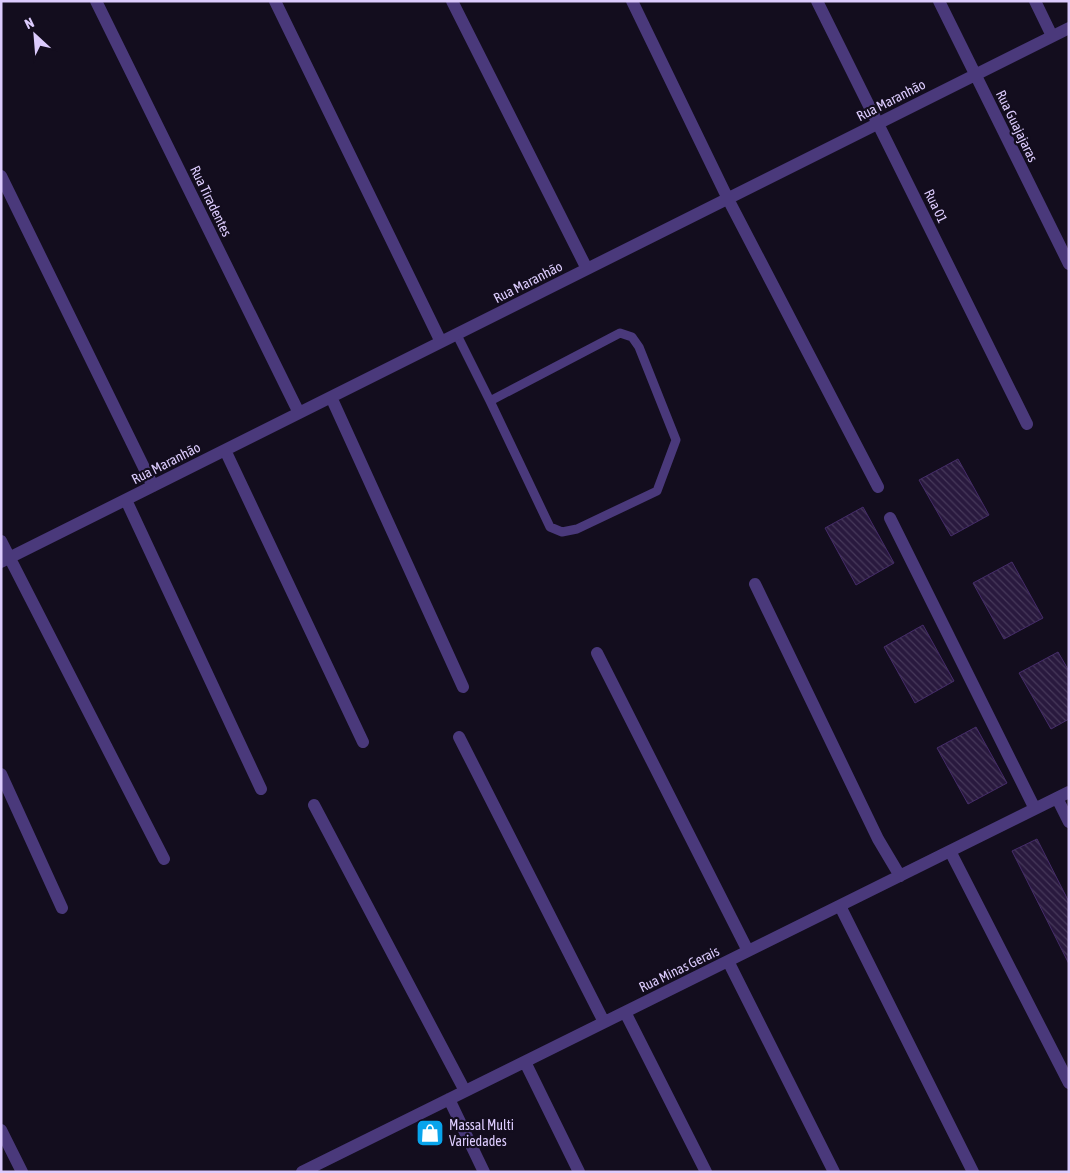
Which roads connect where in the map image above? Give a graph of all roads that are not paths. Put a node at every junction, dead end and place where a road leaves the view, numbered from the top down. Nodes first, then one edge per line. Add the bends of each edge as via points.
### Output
1 (96, 1) edge
2 (275, 1) edge
3 (452, 1) edge
4 (632, 1) edge
5 (818, 1) edge
6 (939, 1) edge
7 (1035, 1) edge
8 (1069, 28) edge
9 (1052, 36) junction
10 (975, 75) junction
11 (879, 123) junction
12 (1, 176) edge
13 (728, 198) junction
14 (1069, 264) edge
15 (587, 270) junction
16 (456, 334) junction
17 (441, 342) junction
18 (331, 397) junction
19 (490, 401) junction
20 (299, 413) junction
21 (1027, 424) dead end
22 (226, 450) junction
23 (153, 486) junction
24 (878, 487) dead end
25 (126, 500) junction
26 (890, 518) dead end
27 (1, 541) edge
28 (6, 560) edge
29 (755, 584) dead end
30 (597, 653) dead end
31 (463, 687) dead end
32 (459, 737) dead end
33 (362, 742) dead end
34 (1, 774) edge
35 (261, 789) dead end
36 (1069, 792) edge
37 (1057, 798) junction
38 (314, 805) dead end
39 (1035, 809) junction
40 (1069, 822) edge
41 (950, 851) junction
42 (164, 859) dead end
43 (900, 876) junction
44 (840, 906) junction
45 (62, 908) dead end
46 (748, 951) junction
47 (728, 961) junction
48 (626, 1012) junction
49 (604, 1022) junction
50 (525, 1062) junction
51 (1069, 1083) edge
52 (465, 1091) junction
53 (449, 1099) junction
54 (1, 1130) edge
55 (324, 1167) edge
56 (22, 1172) edge
57 (302, 1172) edge
58 (484, 1172) edge
59 (579, 1172) edge
60 (706, 1172) edge
61 (834, 1172) edge
62 (973, 1172) edge

1 - 20 street, Rua Tiradentes
2 - 17 street
3 - 15 street
4 - 13 street
5 - 11 street, Rua 01
6 - 10 street, Rua Guajajaras
7 - 9 street
8 - 9 street, Rua Maranhão
9 - 10 street, Rua Maranhão
10 - 11 street, Rua Maranhão
10 - 14 street, Rua Guajajaras
11 - 13 street, Rua Maranhão
11 - 21 street, Rua 01
12 - 23 street
13 - 15 street, Rua Maranhão
13 - 24 street
15 - 16 street, Rua Maranhão
16 - 17 street, Rua Maranhão
16 - 19 lane
17 - 18 street, Rua Maranhão
18 - 20 street, Rua Maranhão
18 - 31 street
19 - 19 lane via 550,527 562,532 577,529 656,491 676,440 639,347 632,337 620,333
20 - 22 street, Rua Maranhão
22 - 23 street, Rua Maranhão
22 - 33 street
23 - 25 street, Rua Maranhão
25 - 28 street, Rua Maranhão
25 - 35 street
26 - 39 street
27 - 28 street
28 - 42 street
29 - 43 street via 878,839
30 - 46 street
32 - 49 street
34 - 45 street
36 - 37 street, Rua Minas Gerais
37 - 39 street, Rua Minas Gerais
37 - 40 street
38 - 52 street
39 - 41 street, Rua Minas Gerais
41 - 43 street, Rua Minas Gerais
41 - 51 street
43 - 44 street, Rua Minas Gerais
44 - 46 street, Rua Minas Gerais
44 - 62 street
46 - 47 street, Rua Minas Gerais
47 - 48 street, Rua Minas Gerais
47 - 61 street
48 - 49 street, Rua Minas Gerais
48 - 60 street
49 - 50 street, Rua Minas Gerais
50 - 52 street, Rua Minas Gerais
50 - 59 street
52 - 53 street, Rua Minas Gerais
53 - 55 street, Rua Minas Gerais
53 - 58 street
54 - 56 street
55 - 57 street, Rua Minas Gerais

